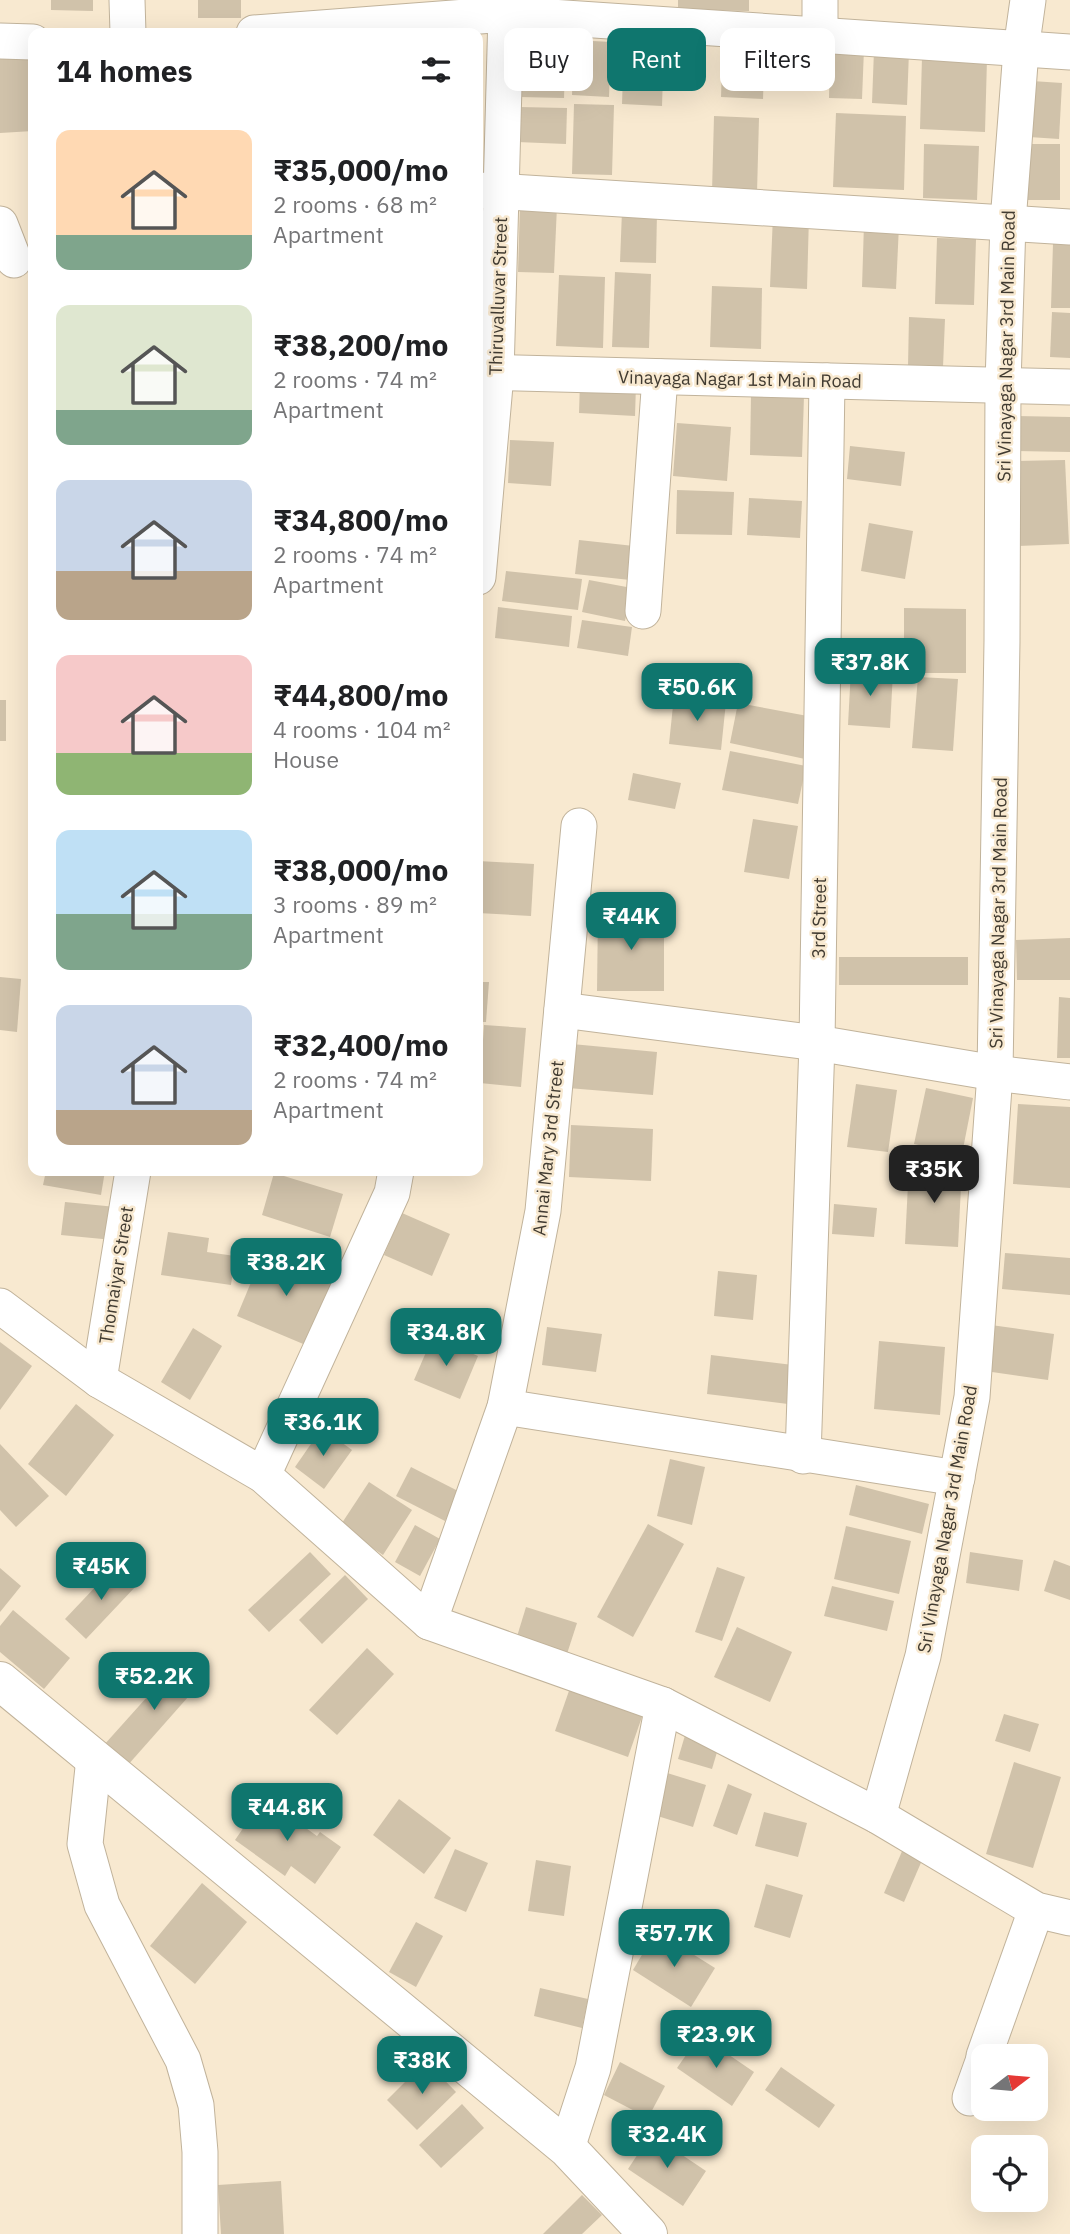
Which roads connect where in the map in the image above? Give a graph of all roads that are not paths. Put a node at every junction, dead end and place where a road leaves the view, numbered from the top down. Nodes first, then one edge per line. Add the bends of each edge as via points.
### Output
1 (127, 0) edge
2 (820, 0) edge
3 (1028, 0) edge
4 (494, 9) edge
5 (128, 28) edge
6 (304, 28) edge
7 (723, 28) edge
8 (820, 28) edge
9 (835, 37) edge
10 (0, 41) edge
11 (28, 42) edge
12 (1021, 50) junction
13 (1070, 52) edge
14 (489, 191) edge
15 (1008, 222) junction
16 (0, 224) edge
17 (1070, 227) edge
18 (16, 261) edge
19 (487, 373) edge
20 (660, 377) junction
21 (827, 380) junction
22 (1003, 384) junction
23 (1070, 387) edge
24 (483, 464) edge
25 (643, 611) dead end
26 (579, 826) dead end
27 (562, 1010) junction
28 (817, 1043) junction
29 (995, 1073) junction
30 (1070, 1082) edge
31 (132, 1176) edge
32 (395, 1176) edge
33 (0, 1306) edge
34 (99, 1380) junction
35 (505, 1407) junction
36 (803, 1455) junction
37 (263, 1475) junction
38 (957, 1478) junction
39 (429, 1622) junction
40 (0, 1681) edge
41 (663, 1706) junction
42 (94, 1758) junction
43 (878, 1816) junction
44 (1036, 1910) junction
45 (1070, 1918) edge
46 (989, 2044) edge
47 (971, 2095) edge
48 (970, 2098) dead end
49 (567, 2148) junction
50 (200, 2234) edge
51 (648, 2234) edge

1 - 5 street
2 - 8 street
3 - 12 street, Sri Vinayaga Nagar 3rd Main Road
4 - 6 street
4 - 7 street
4 - 14 street, Thiruvalluvar Street
9 - 12 street
10 - 11 street
12 - 13 street
12 - 15 street, Sri Vinayaga Nagar 3rd Main Road
14 - 15 street
14 - 19 street, Thiruvalluvar Street
15 - 17 street
15 - 22 street, Sri Vinayaga Nagar 3rd Main Road
16 - 18 street
19 - 20 street, Vinayaga Nagar 1st Main Road
19 - 24 street, Thiruvalluvar Street
20 - 21 street, Vinayaga Nagar 1st Main Road
20 - 25 street
21 - 22 street, Vinayaga Nagar 1st Main Road
21 - 28 street, 3rd Street
22 - 23 street, Vinayaga Nagar 1st Main Road
22 - 29 street, Sri Vinayaga Nagar 3rd Main Road
26 - 27 street, Annai Mary 3rd Street
27 - 28 street
27 - 35 street, Annai Mary 3rd Street via 544,1211
28 - 29 street
28 - 36 street, 3rd Street
29 - 30 street
29 - 38 street, Sri Vinayaga Nagar 3rd Main Road via 972,1397
31 - 34 street, Thomaiyar Street
32 - 37 street via 392,1193
33 - 34 street
34 - 37 street
35 - 36 street
35 - 39 street, Annai Mary 3rd Street
36 - 38 street
37 - 39 street
38 - 43 street, Sri Vinayaga Nagar 3rd Main Road via 923,1656
39 - 41 street
40 - 42 street
41 - 43 street
41 - 49 street via 593,2068
42 - 49 street
42 - 50 street via 85,1844 102,1905 183,2060 195,2105 200,2152
43 - 44 street
44 - 45 street
44 - 46 street
47 - 48 street
49 - 51 street

